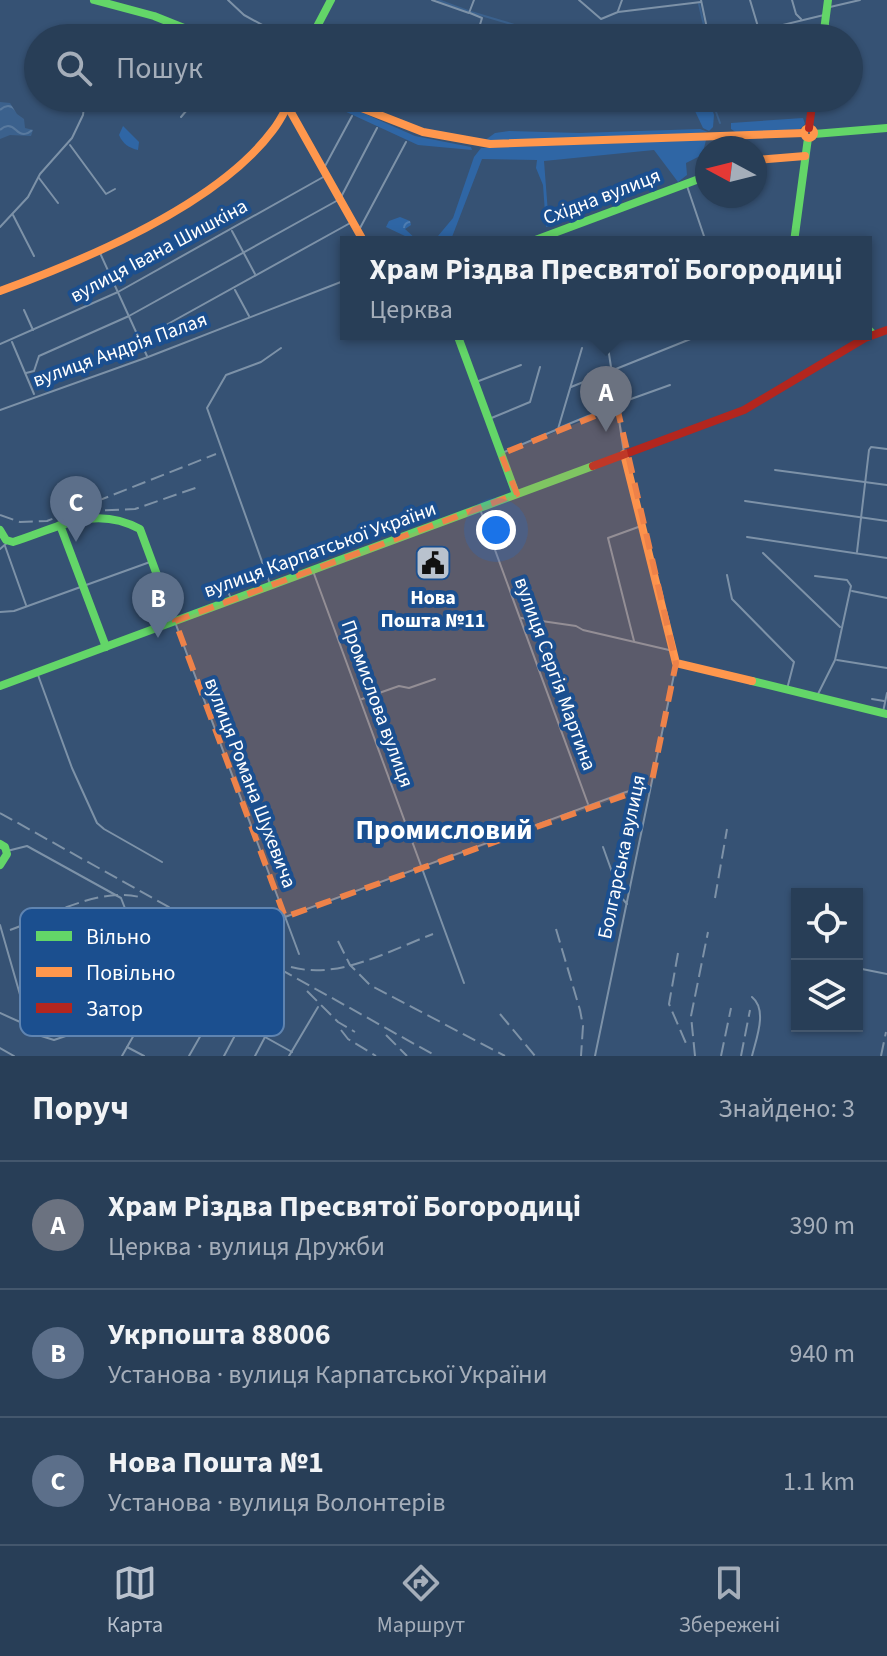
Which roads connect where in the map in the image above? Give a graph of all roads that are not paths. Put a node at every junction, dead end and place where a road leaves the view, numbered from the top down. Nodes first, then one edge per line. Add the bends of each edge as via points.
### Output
1 (94, 0) edge
2 (228, 0) edge
3 (331, 0) edge
4 (432, 0) edge
5 (474, 0) edge
6 (579, 0) edge
7 (622, 0) edge
8 (693, 0) edge
9 (750, 0) edge
10 (792, 0) edge
11 (860, 0) edge
12 (701, 1) edge
13 (827, 8) edge
14 (618, 12) junction
15 (469, 13) junction
16 (802, 19) junction
17 (174, 24) edge
18 (260, 24) edge
19 (318, 24) edge
20 (480, 24) edge
21 (706, 24) edge
22 (757, 24) edge
23 (784, 24) edge
24 (83, 112) edge
25 (185, 112) edge
26 (284, 112) edge
27 (295, 112) edge
28 (369, 112) edge
29 (811, 112) edge
30 (352, 116) dead end
31 (181, 117) dead end
32 (377, 128) dead end
33 (887, 128) edge
34 (809, 133) junction
35 (406, 142) dead end
36 (69, 143) junction
37 (805, 156) junction
38 (767, 159) edge
39 (325, 172) junction
40 (38, 177) junction
41 (695, 180) edge
42 (686, 183) junction
43 (115, 189) dead end
44 (340, 199) junction
45 (58, 203) dead end
46 (13, 214) junction
47 (353, 222) junction
48 (0, 227) edge
49 (231, 229) junction
50 (358, 231) junction
51 (361, 236) edge
52 (546, 236) edge
53 (704, 236) edge
54 (795, 236) edge
55 (100, 251) junction
56 (243, 252) junction
57 (34, 256) dead end
58 (256, 276) junction
59 (340, 282) edge
60 (234, 288) junction
61 (0, 291) edge
62 (118, 292) junction
63 (24, 310) dead end
64 (129, 316) junction
65 (249, 317) junction
66 (33, 330) junction
67 (11, 340) junction
68 (139, 340) junction
69 (459, 340) edge
70 (607, 340) edge
71 (689, 340) edge
72 (861, 340) edge
73 (0, 344) edge
74 (281, 348) dead end
75 (582, 348) dead end
76 (148, 357) junction
77 (521, 365) dead end
78 (540, 367) dead end
79 (612, 372) junction
80 (26, 373) junction
81 (475, 382) junction
82 (670, 385) dead end
83 (571, 387) junction
84 (34, 396) junction
85 (617, 406) junction
86 (0, 410) edge
87 (488, 420) junction
88 (558, 429) junction
89 (887, 449) edge
90 (501, 454) junction
91 (624, 454) junction
92 (775, 470) dead end
93 (865, 483) junction
94 (887, 485) edge
95 (516, 495) junction
96 (745, 501) dead end
97 (480, 508) junction
98 (862, 518) junction
99 (887, 521) edge
100 (60, 525) junction
101 (643, 525) junction
102 (0, 530) edge
103 (747, 537) dead end
104 (7, 544) junction
105 (0, 549) edge
106 (763, 553) dead end
107 (857, 553) junction
108 (887, 558) edge
109 (152, 562) junction
110 (312, 570) junction
111 (727, 575) dead end
112 (815, 576) dead end
113 (83, 586) junction
114 (207, 586) dead end
115 (270, 586) junction
116 (850, 591) junction
117 (887, 598) edge
118 (231, 600) junction
119 (27, 606) junction
120 (0, 612) edge
121 (520, 618) junction
122 (171, 622) junction
123 (841, 628) junction
124 (634, 642) junction
125 (106, 647) junction
126 (673, 650) junction
127 (835, 660) junction
128 (676, 663) junction
129 (887, 668) edge
130 (37, 672) junction
131 (435, 679) dead end
132 (0, 686) edge
133 (786, 690) junction
134 (887, 693) edge
135 (816, 697) junction
136 (872, 699) dead end
137 (361, 700) junction
138 (885, 701) edge
139 (885, 714) edge
140 (651, 786) junction
141 (589, 805) junction
142 (3, 847) edge
143 (603, 847) dead end
144 (162, 862) dead end
145 (0, 863) edge
146 (422, 866) junction
147 (627, 904) junction
148 (125, 908) edge
149 (282, 908) edge
150 (285, 917) joint
151 (0, 925) edge
152 (299, 954) dead end
153 (863, 969) edge
154 (887, 974) edge
155 (464, 983) dead end
156 (20, 995) edge
157 (752, 997) dead end
158 (318, 1007) dead end
159 (0, 1013) edge
160 (20, 1022) edge
161 (41, 1036) edge
162 (66, 1036) edge
163 (133, 1036) edge
164 (200, 1036) edge
165 (235, 1036) edge
166 (265, 1037) joint
167 (127, 1047) junction
168 (0, 1048) edge
169 (292, 1052) junction
170 (14, 1056) edge
171 (122, 1056) edge
172 (144, 1056) edge
173 (189, 1056) edge
174 (224, 1056) edge
175 (255, 1056) edge
176 (289, 1056) edge
177 (595, 1056) edge
178 (752, 1056) edge

1 - 17 main road
2 - 18 street
3 - 19 main road
4 - 15 street
5 - 15 street
6 - 14 street via 601,19
7 - 14 street
8 - 12 street
8 - 14 street
9 - 22 street
10 - 16 street
11 - 13 street
12 - 21 street
13 - 16 street
15 - 20 street via 482,18
16 - 23 street
24 - 36 street
25 - 31 street
26 - 55 main road via 266,141 209,188
27 - 39 main road
28 - 34 main road via 416,132 492,145
29 - 34 main road
30 - 39 street
32 - 44 street
33 - 34 main road
34 - 37 main road
35 - 50 street
36 - 40 street
36 - 43 street via 106,194
37 - 38 main road
37 - 54 main road
39 - 44 main road
39 - 49 street, вулиця Івана Шишкіна
40 - 45 street
40 - 46 street
41 - 42 main road, Східна вулиця
42 - 52 main road, Східна вулиця
42 - 53 street, Східна вулиця
44 - 47 main road
44 - 56 street
46 - 48 street
46 - 57 street
47 - 50 main road
47 - 58 street
49 - 56 street
49 - 62 street, вулиця Івана Шишкіна
50 - 51 main road
55 - 61 main road
55 - 62 street
56 - 58 street
56 - 64 street
58 - 60 street
59 - 65 street, вулиця Андрія Палая
60 - 65 street
60 - 68 street
62 - 64 street
62 - 66 street, вулиця Івана Шишкіна
63 - 66 street
64 - 68 street
64 - 80 street via 39,356 34,371
65 - 76 street, вулиця Андрія Палая
66 - 67 street, вулиця Івана Шишкіна
67 - 73 street, вулиця Івана Шишкіна
67 - 80 street
68 - 76 street
69 - 81 main road
70 - 79 street
71 - 79 street
72 - 91 main road, вулиця Карпатської України via 753,405
74 - 115 street via 226,375 207,408
75 - 83 street
76 - 84 street, вулиця Андрія Палая
77 - 81 street
78 - 87 street via 530,402
79 - 83 street
79 - 85 street
80 - 84 street
81 - 87 main road
82 - 85 street
83 - 88 street
84 - 86 street, вулиця Андрія Палая
85 - 88 street
85 - 91 street
87 - 90 main road
88 - 90 street
89 - 93 street via 871,447
90 - 95 main road
91 - 95 main road, вулиця Карпатської України
91 - 101 main road
92 - 93 street
93 - 94 street
93 - 98 street
95 - 97 main road, вулиця Карпатської України
96 - 98 street
97 - 110 main road, вулиця Карпатської України
97 - 121 street, вулиця Сергія Мартина
98 - 99 street
98 - 107 street
100 - 104 main road
100 - 109 main road via 90,517 120,520 140,529
100 - 113 main road
101 - 124 street via 608,538
101 - 126 main road
102 - 104 main road
103 - 107 street
104 - 105 street
104 - 119 street
106 - 123 street
107 - 108 street
109 - 113 street
109 - 122 main road via 158,596
110 - 115 main road, вулиця Карпатської України
110 - 137 street, Промислова вулиця
111 - 133 street via 732,599 794,662
112 - 116 street via 850,582
113 - 119 street
113 - 125 main road
114 - 118 street via 224,581
115 - 118 main road, вулиця Карпатської України
116 - 117 street
116 - 123 street
118 - 122 main road, вулиця Карпатської України
119 - 120 street
121 - 124 street via 559,622
121 - 141 street, вулиця Сергія Мартина
122 - 125 main road, вулиця Карпатської України
122 - 149 street, вулиця Романа Шухевича
123 - 127 street
124 - 126 street
125 - 130 main road, вулиця Карпатської України
126 - 128 main road
127 - 129 street
127 - 135 street
128 - 133 main road
128 - 140 street, Болгарська вулиця
130 - 132 main road, вулиця Карпатської України
130 - 144 street via 97,823
131 - 137 street
133 - 135 main road
134 - 138 street
135 - 139 main road
136 - 138 street
137 - 146 street, Промислова вулиця
138 - 139 street
140 - 141 street
140 - 147 street, Болгарська вулиця
141 - 146 street
142 - 145 main road via 6,857
142 - 148 street via 26,846 121,898
143 - 147 street
146 - 150 street
146 - 155 street, Промислова вулиця
147 - 177 street, Болгарська вулиця
150 - 152 street, вулиця Романа Шухевича
151 - 156 street
153 - 154 street
157 - 178 street via 760,1017
158 - 169 street
159 - 160 street
161 - 162 street
163 - 167 street
164 - 173 street
165 - 174 street
166 - 169 street
166 - 175 street
167 - 171 street
167 - 172 street
168 - 170 street
169 - 176 street

